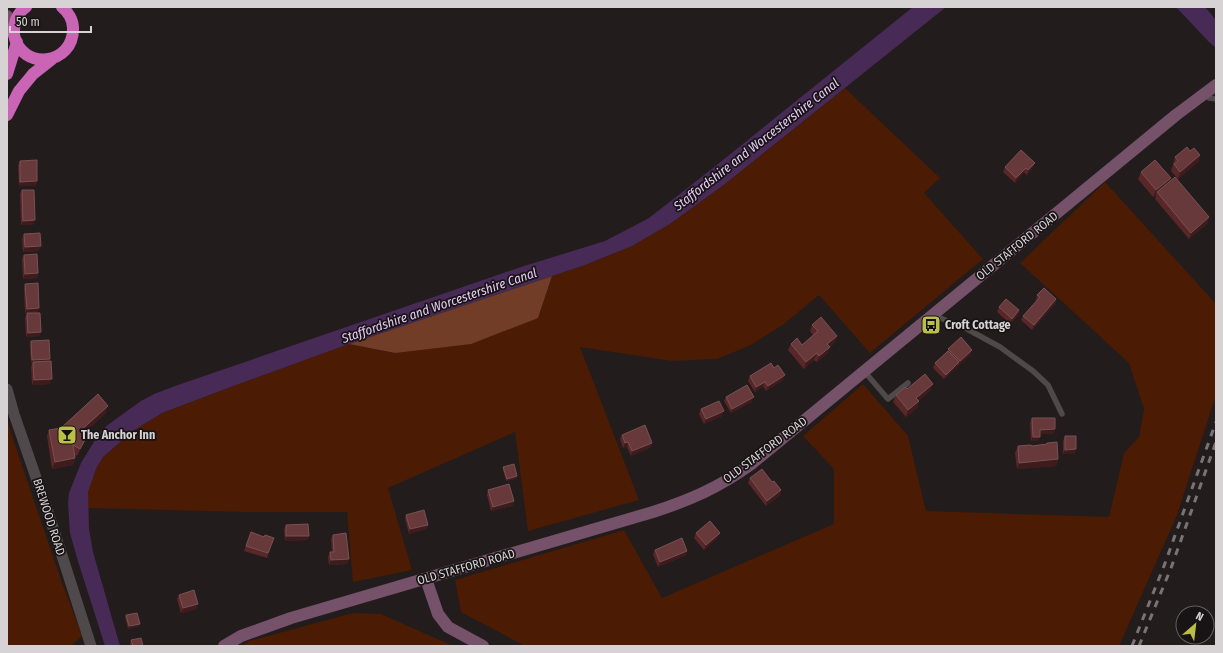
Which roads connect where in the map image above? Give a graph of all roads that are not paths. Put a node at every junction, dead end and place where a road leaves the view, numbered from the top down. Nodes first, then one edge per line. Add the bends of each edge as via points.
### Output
1 (26, 7) edge
2 (62, 7) edge
3 (72, 12) edge
4 (7, 16) edge
5 (15, 38) junction
6 (52, 59) junction
7 (7, 74) edge
8 (1216, 85) edge
9 (1205, 94) junction
10 (1216, 99) edge
11 (7, 115) edge
12 (932, 315) junction
13 (864, 371) junction
14 (908, 383) dead end
15 (7, 389) edge
16 (1062, 414) dead end
17 (426, 578) junction
18 (91, 646) edge
19 (224, 646) edge
20 (483, 646) edge

1 - 5 highway via 18,15
2 - 3 highway
3 - 6 highway via 71,42 67,49
4 - 5 street
5 - 6 highway via 20,49 31,57 39,60
5 - 7 highway
6 - 11 highway via 33,74 19,91
8 - 9 street, OLD STAFFORD ROAD
9 - 10 lane
9 - 12 street, OLD STAFFORD ROAD
12 - 13 street, OLD STAFFORD ROAD
12 - 16 lane via 968,329 1000,347 1033,371 1048,386
13 - 14 lane via 888,399
13 - 17 street, OLD STAFFORD ROAD via 750,465 710,490 653,512
15 - 18 street, BREWOOD ROAD
17 - 19 street, OLD STAFFORD ROAD via 291,618 242,636
17 - 20 street via 438,614 448,627

